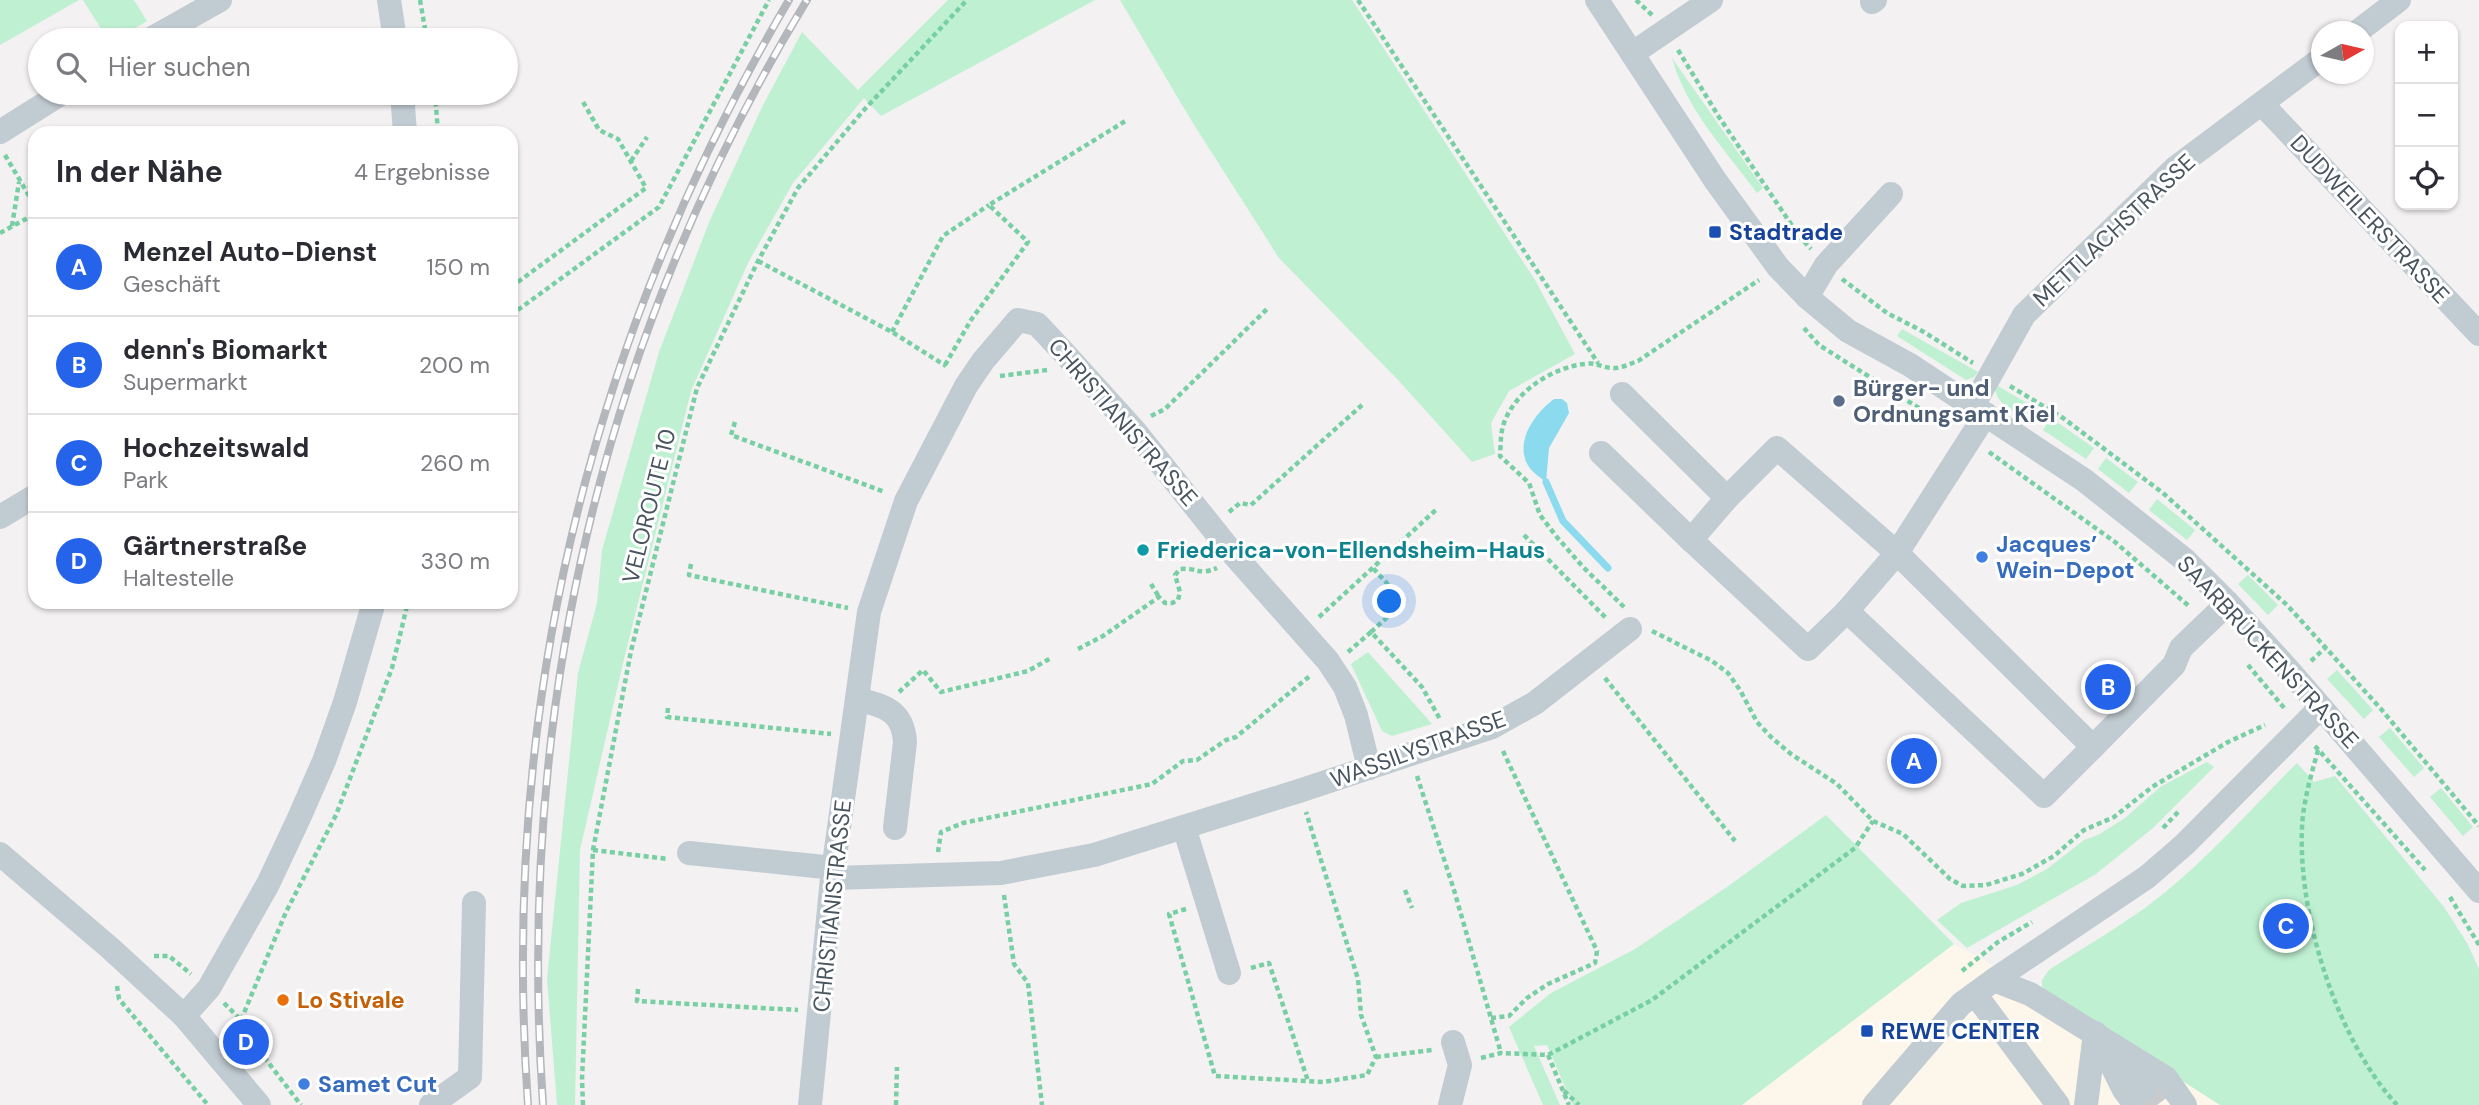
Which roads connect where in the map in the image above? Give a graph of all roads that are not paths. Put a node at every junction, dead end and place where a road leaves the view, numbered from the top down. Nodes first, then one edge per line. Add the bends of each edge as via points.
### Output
1 (220, 0) edge
2 (389, 0) edge
3 (1597, 0) edge
4 (1712, 0) edge
5 (2399, 0) edge
6 (2371, 21) edge
7 (170, 28) edge
8 (393, 28) edge
9 (1633, 53) junction
10 (2311, 66) edge
11 (2262, 104) junction
12 (43, 105) edge
13 (403, 105) edge
14 (404, 126) edge
15 (0, 132) edge
16 (1891, 194) dead end
17 (1807, 298) junction
18 (2479, 334) edge
19 (1622, 394) dead end
20 (1979, 410) junction
21 (1601, 453) dead end
22 (1727, 499) junction
23 (28, 500) edge
24 (0, 517) edge
25 (1691, 540) junction
26 (1897, 553) junction
27 (2228, 603) junction
28 (372, 609) edge
29 (1847, 611) junction
30 (1632, 626) road end
31 (857, 699) junction
32 (2320, 708) junction
33 (2093, 747) junction
34 (1369, 768) junction
35 (1184, 827) junction
36 (895, 828) dead end
37 (0, 854) edge
38 (682, 856) road end
39 (833, 873) junction
40 (2479, 891) edge
41 (474, 903) dead end
42 (1229, 972) road end
43 (1984, 987) junction
44 (184, 1016) junction
45 (2095, 1033) junction
46 (1449, 1052) road end
47 (2138, 1094) tunnel mouth
48 (259, 1105) edge
49 (431, 1105) edge
50 (810, 1105) edge
51 (1450, 1105) edge
52 (1874, 1105) edge
53 (2058, 1105) edge
54 (2086, 1105) edge
55 (2100, 1105) edge
56 (2185, 1105) edge

1 - 7 street
2 - 8 street
3 - 9 street, SAARBRÜCKENSTRASSE
4 - 9 street
5 - 6 street
9 - 17 street, SAARBRÜCKENSTRASSE via 1715,180 1778,267
10 - 11 street, METTLACHSTRASSE
11 - 18 street, DUDWEILERSTRASSE
11 - 20 street, METTLACHSTRASSE via 2175,168 2024,315
12 - 15 street
13 - 14 street
16 - 17 street via 1826,265
17 - 20 street, SAARBRÜCKENSTRASSE via 1849,331
19 - 22 street
20 - 26 street, METTLACHSTRASSE via 1969,439
20 - 27 street, SAARBRÜCKENSTRASSE via 2112,501 2185,560
21 - 25 street
22 - 25 street
22 - 26 street via 1777,448
23 - 24 street
25 - 29 street, METTLACHSTRASSE via 1808,649
26 - 29 street, METTLACHSTRASSE
26 - 33 street
27 - 32 street, SAARBRÜCKENSTRASSE
27 - 33 street via 2181,648 2174,664
28 - 44 street via 345,702 299,818 235,944 209,988
29 - 33 street via 2044,796
30 - 34 street, WASSILYSTRASSE via 1535,703 1492,727
31 - 34 street, CHRISTIANISTRASSE via 869,612 906,501 971,379 1018,320 1037,324 1066,355 1330,664 1356,715
31 - 36 street via 883,706 904,728
31 - 39 street, CHRISTIANISTRASSE
32 - 40 street, SAARBRÜCKENSTRASSE
32 - 43 street via 2147,877
34 - 35 street, WASSILYSTRASSE
35 - 39 street, WASSILYSTRASSE via 1094,855 1000,873
35 - 42 street
37 - 44 street
38 - 39 street, WASSILYSTRASSE
39 - 50 street, CHRISTIANISTRASSE
41 - 49 street via 470,1077
43 - 45 street via 2030,993
43 - 52 street via 1945,1020
43 - 53 street
44 - 48 street
45 - 47 street
45 - 54 street
45 - 55 street
45 - 56 street via 2165,1078
46 - 51 street

